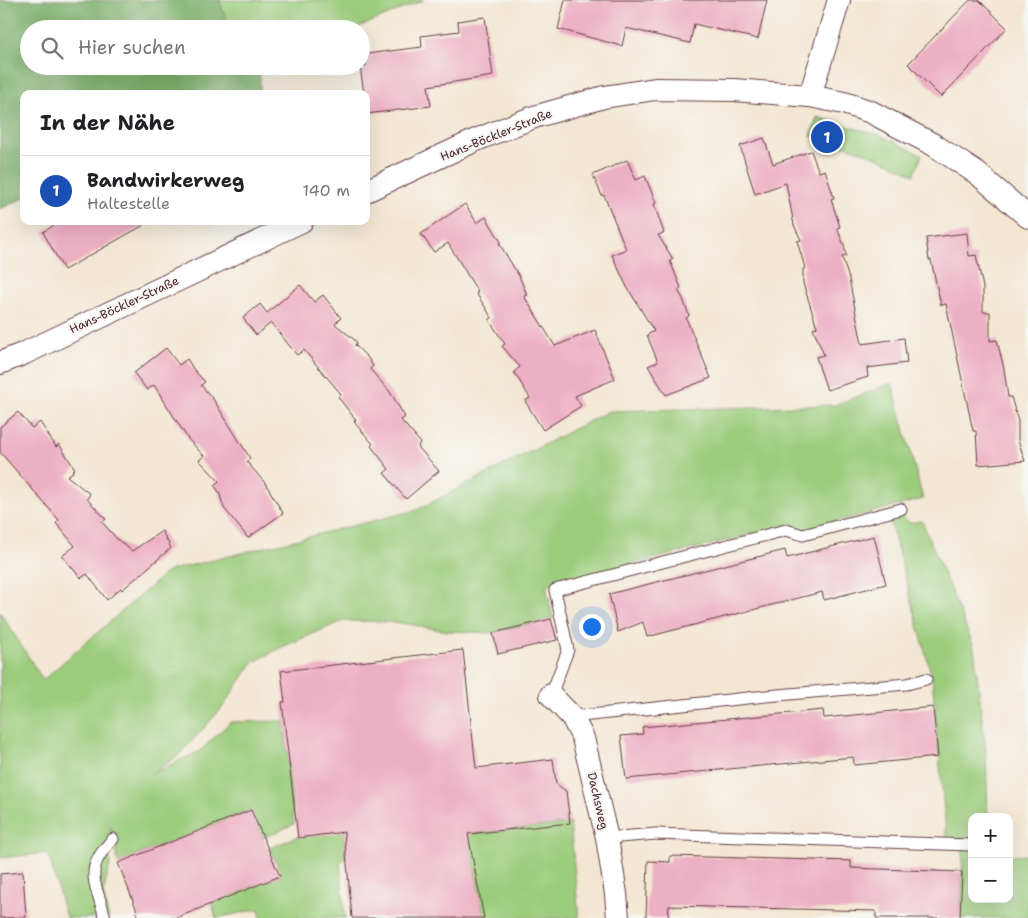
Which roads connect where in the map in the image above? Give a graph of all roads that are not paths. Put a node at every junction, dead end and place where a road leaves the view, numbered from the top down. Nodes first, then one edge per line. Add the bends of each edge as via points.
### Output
1 (839, 0) edge
2 (810, 96) junction
3 (370, 189) edge
4 (1028, 217) edge
5 (294, 225) edge
6 (0, 363) edge
7 (901, 509) dead end
8 (926, 679) dead end
9 (551, 695) joint
10 (572, 717) junction
11 (607, 838) junction
12 (113, 839) dead end
13 (968, 845) edge
14 (105, 918) edge
15 (618, 918) edge

1 - 2 street
2 - 3 street, Hans-Böckler-Straße via 734,90 655,89 604,97 534,117
2 - 4 street, Hans-Böckler-Straße via 871,112 934,145 978,174
5 - 6 street, Hans-Böckler-Straße
7 - 9 lane via 803,535 786,530 555,590 568,650
8 - 10 lane via 907,684
9 - 10 street, Dachsweg
10 - 11 street, Dachsweg via 583,738
11 - 13 lane via 656,834
11 - 15 street, Dachsweg
12 - 14 lane via 100,852 94,867 94,880

